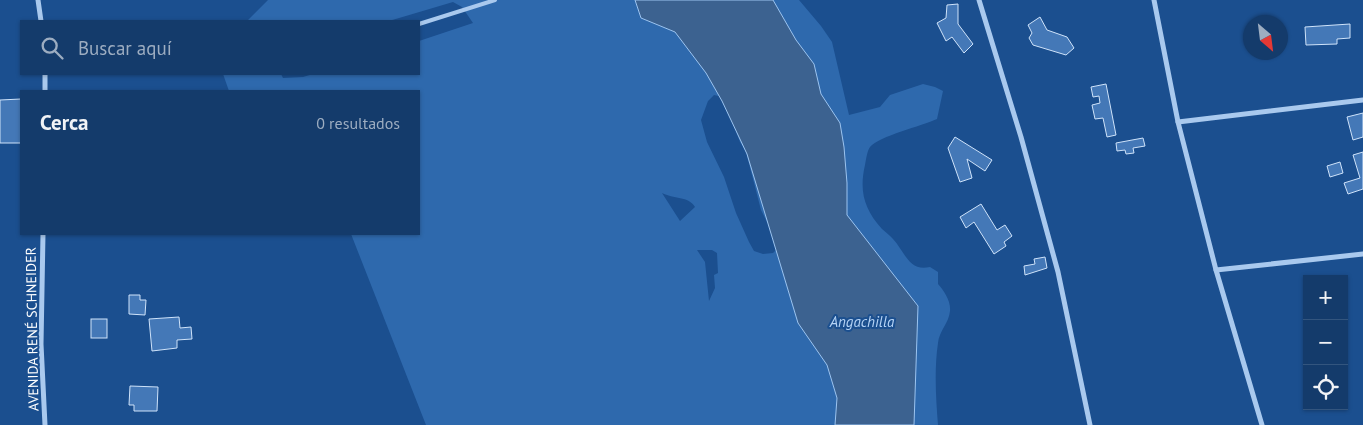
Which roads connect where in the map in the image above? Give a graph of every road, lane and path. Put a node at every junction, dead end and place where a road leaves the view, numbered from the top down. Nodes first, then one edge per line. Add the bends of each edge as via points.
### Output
1 (38, 0) edge
2 (495, 0) edge
3 (979, 0) edge
4 (1154, 0) edge
5 (41, 20) edge
6 (420, 24) edge
7 (45, 75) edge
8 (45, 90) edge
9 (1363, 100) edge
10 (1178, 122) junction
11 (43, 235) edge
12 (1363, 254) edge
13 (1216, 270) junction
14 (45, 425) edge
15 (1090, 425) edge
16 (1262, 425) edge

1 - 5 street
2 - 6 lane
3 - 15 street via 1058,272
4 - 10 street
7 - 8 street
9 - 10 street
10 - 13 street
11 - 14 street, AVENIDA RENÉ SCHNEIDER via 41,344
12 - 13 street
13 - 16 street

